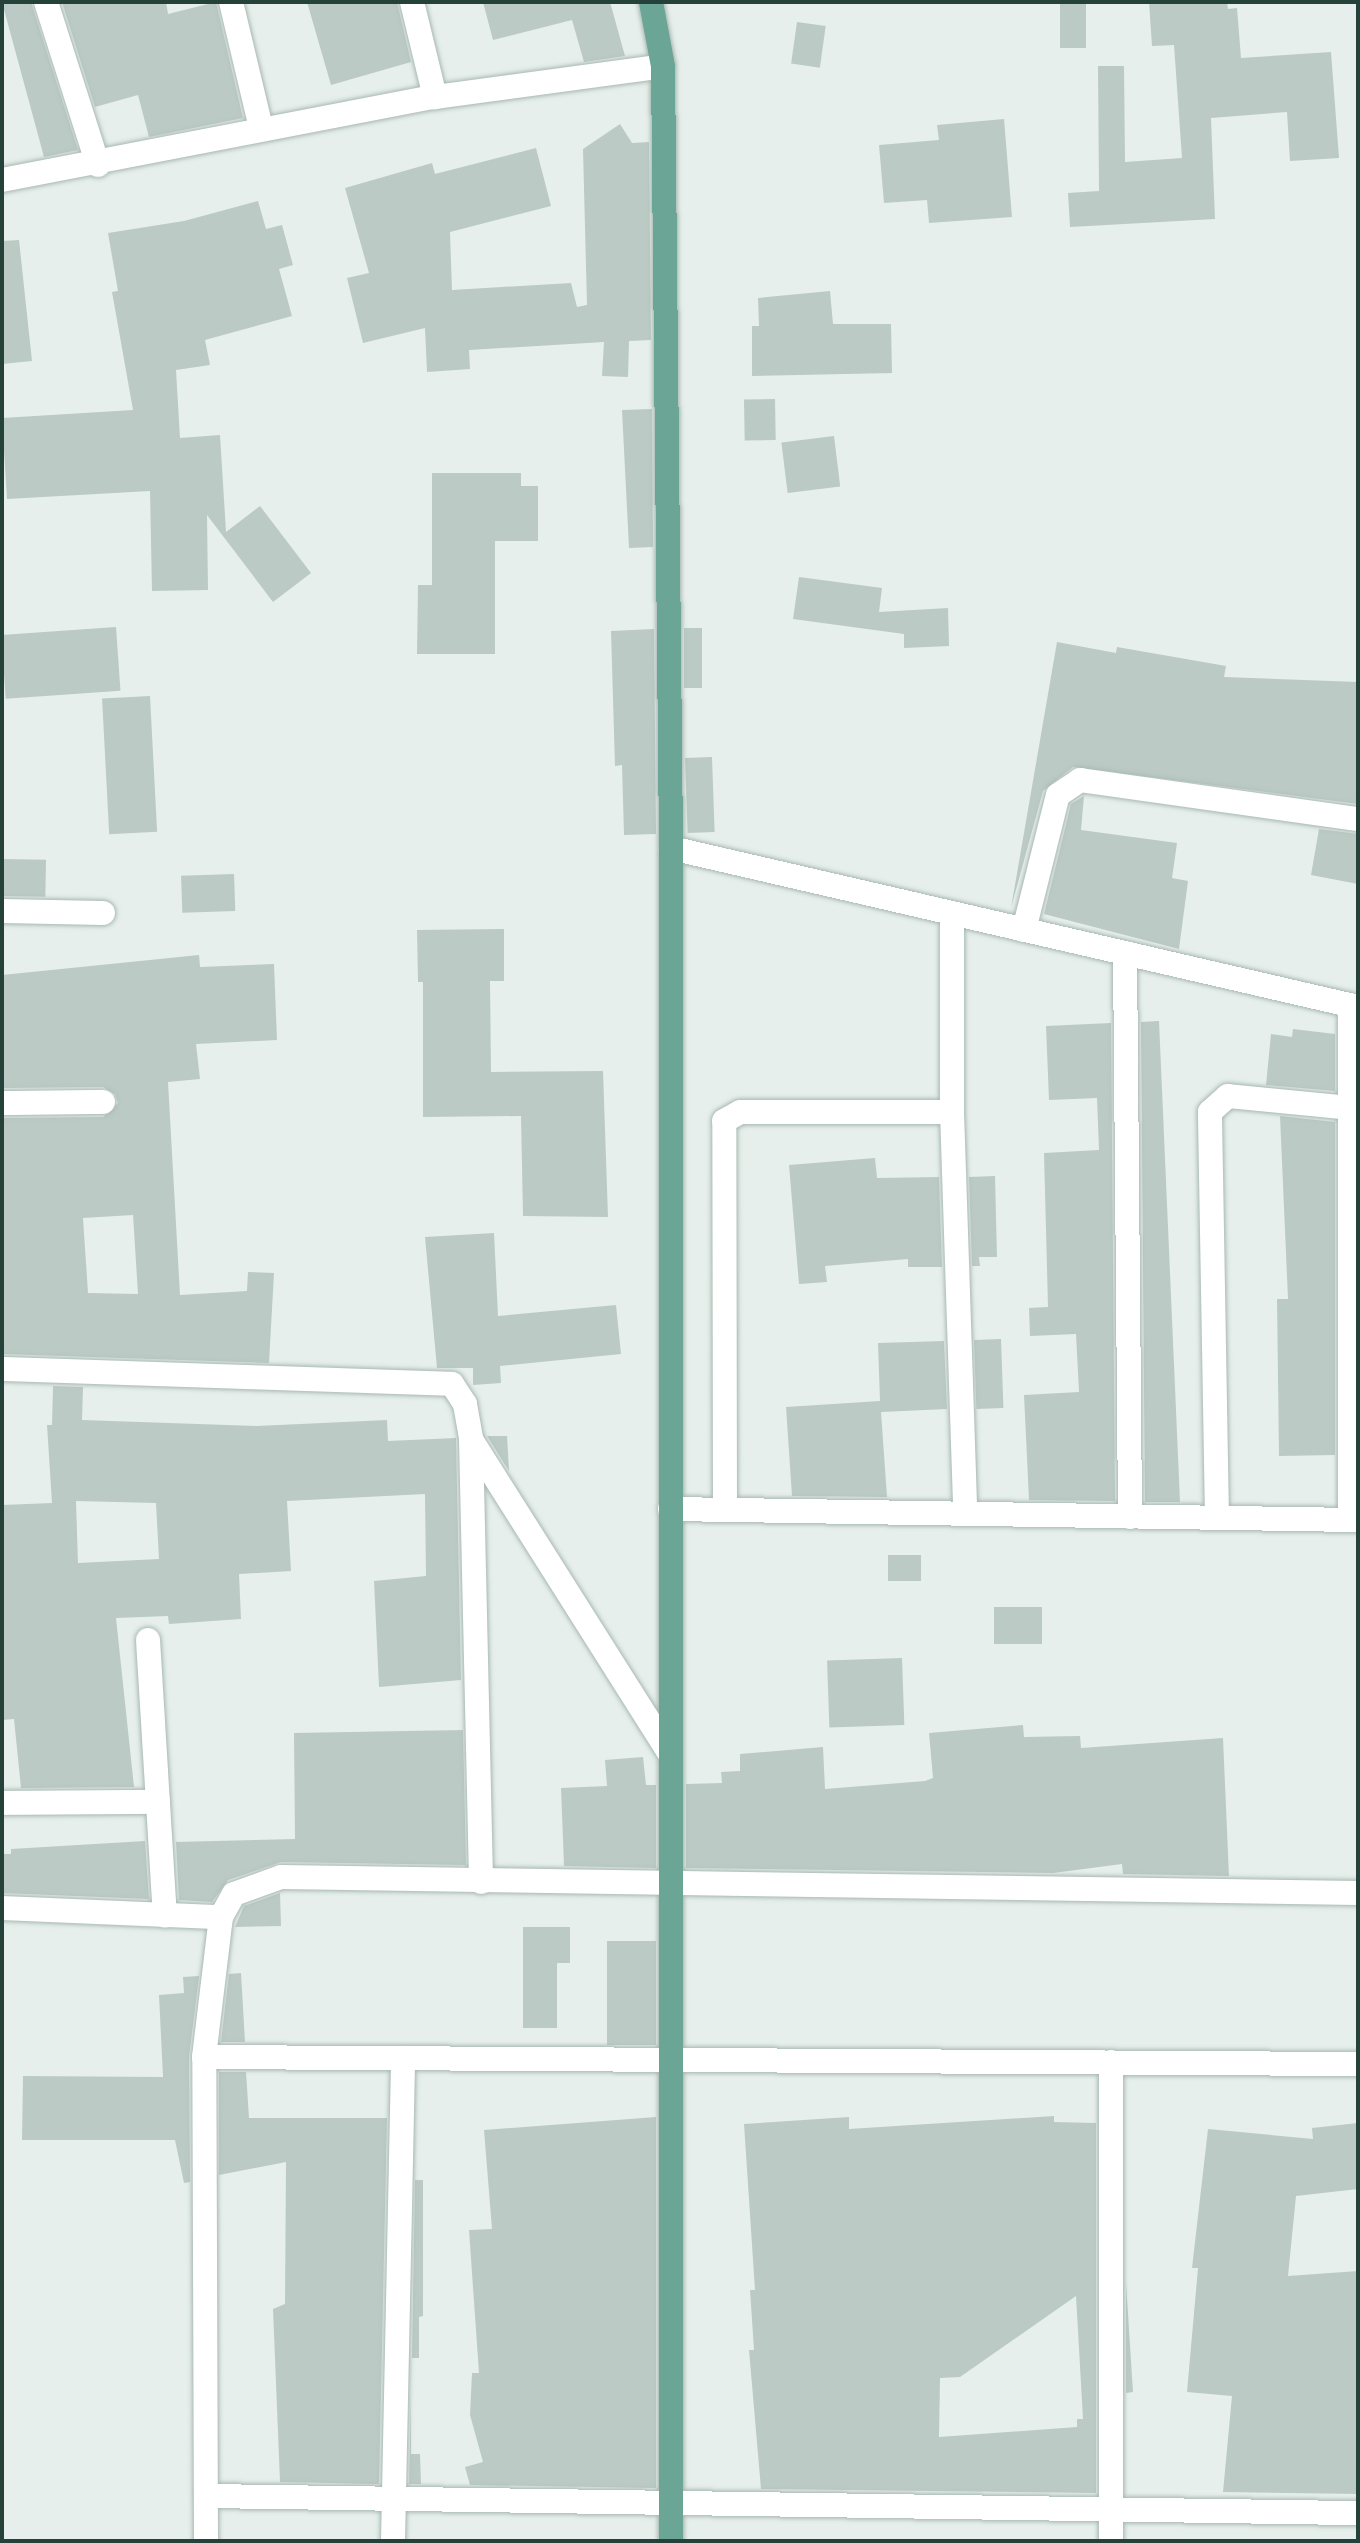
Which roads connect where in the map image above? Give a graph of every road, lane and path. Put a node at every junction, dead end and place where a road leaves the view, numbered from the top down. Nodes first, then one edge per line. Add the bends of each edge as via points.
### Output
1 (46, 2) edge
2 (231, 2) edge
3 (412, 2) edge
4 (651, 2) edge
5 (663, 66) junction
6 (435, 97) junction
7 (261, 128) junction
8 (98, 165) junction
9 (2, 180) edge
10 (1358, 819) edge
11 (671, 848) junction
12 (2, 911) edge
13 (103, 913) dead end
14 (952, 913) junction
15 (1024, 930) junction
16 (1125, 953) junction
17 (1354, 1006) edge
18 (103, 1102) dead end
19 (2, 1103) edge
20 (1350, 1108) junction
21 (952, 1112) junction
22 (2, 1369) edge
23 (471, 1439) junction
24 (670, 1509) junction
25 (725, 1510) junction
26 (965, 1514) junction
27 (1130, 1517) junction
28 (1217, 1518) junction
29 (1354, 1520) edge
30 (148, 1640) dead end
31 (670, 1754) junction
32 (158, 1802) junction
33 (2, 1803) edge
34 (481, 1882) junction
35 (670, 1885) junction
36 (1358, 1893) edge
37 (2, 1908) edge
38 (165, 1915) junction
39 (221, 1917) junction
40 (204, 2057) junction
41 (403, 2058) junction
42 (670, 2060) junction
43 (1111, 2062) junction
44 (1358, 2064) edge
45 (206, 2496) junction
46 (393, 2499) junction
47 (671, 2504) junction
48 (1111, 2510) junction
49 (1358, 2513) edge
50 (206, 2541) edge
51 (393, 2541) edge
52 (671, 2541) edge
53 (1111, 2541) edge

1 - 8 street
2 - 7 street
3 - 6 street
4 - 5 main road
5 - 6 street
5 - 11 main road
6 - 7 street
7 - 8 street
8 - 9 street
10 - 15 street via 1080,780 1058,795
11 - 14 street
11 - 24 main road
12 - 13 street
14 - 15 street
14 - 21 street
15 - 16 street
16 - 17 street
16 - 27 street
17 - 20 street
18 - 19 street
20 - 28 street via 1228,1096 1210,1112
20 - 29 street
21 - 25 street via 740,1112 724,1121
21 - 26 street
22 - 23 street via 445,1381 460,1393
23 - 31 street
23 - 34 street
24 - 25 street
24 - 31 main road
25 - 26 street
26 - 27 street
27 - 28 street
28 - 29 street
30 - 32 street
31 - 35 main road
32 - 33 street
32 - 38 street
34 - 35 street
34 - 39 street via 281,1877 234,1894
35 - 36 street
35 - 42 main road
37 - 38 street
38 - 39 street
39 - 40 street
40 - 41 street
40 - 45 street
41 - 42 street
41 - 46 street
42 - 43 street
42 - 47 main road
43 - 44 street
43 - 48 street
45 - 46 street
45 - 50 street
46 - 47 street
46 - 51 street
47 - 48 street
47 - 52 main road
48 - 49 street
48 - 53 street

